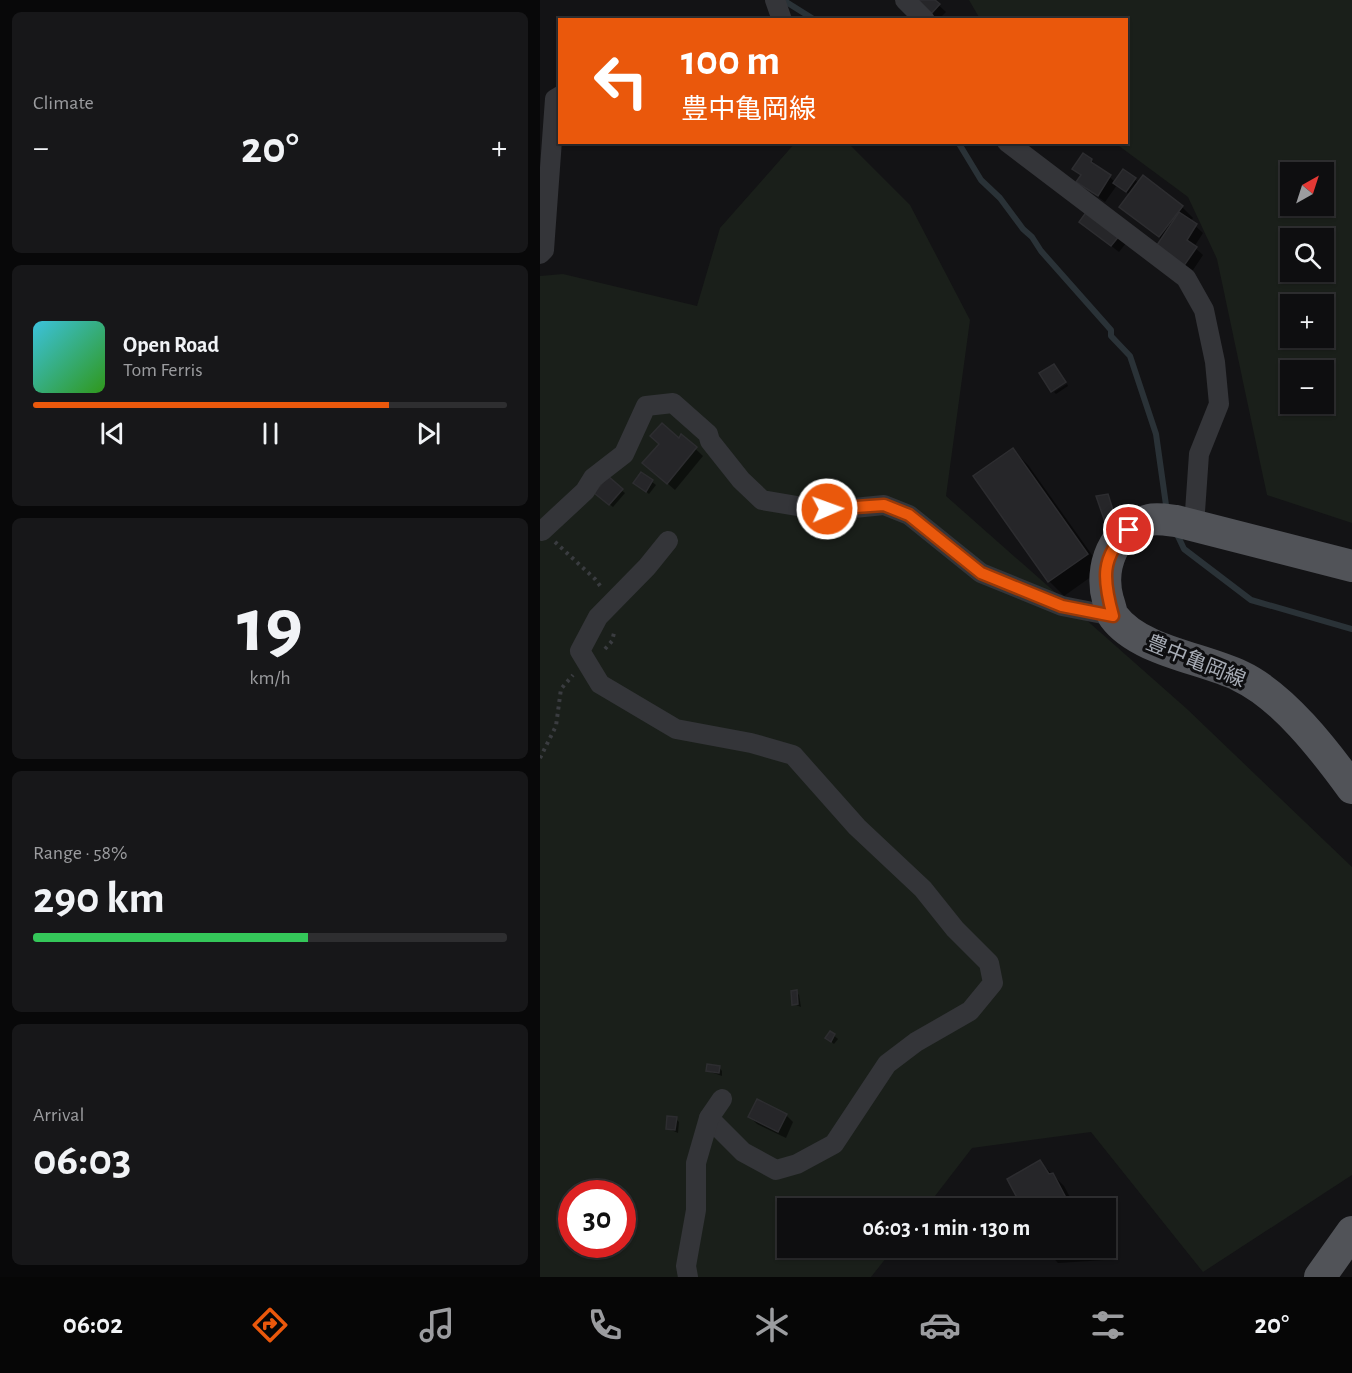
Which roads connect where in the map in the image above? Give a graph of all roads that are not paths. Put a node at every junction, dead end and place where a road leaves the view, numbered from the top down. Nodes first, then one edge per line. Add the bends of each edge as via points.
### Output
1 (775, 0) edge
2 (905, 0) edge
3 (781, 18) edge
4 (923, 18) edge
5 (558, 97) edge
6 (1010, 144) edge
7 (540, 254) edge
8 (1173, 522) junction
9 (542, 531) dead end
10 (668, 541) dead end
11 (1352, 566) edge
12 (1113, 616) junction
13 (1352, 788) edge
14 (722, 1099) dead end
15 (709, 1118) junction
16 (1352, 1232) edge
17 (688, 1277) edge
18 (1320, 1277) edge

1 - 3 street
2 - 4 street
5 - 7 street via 544,250
6 - 8 street via 1186,278 1204,310 1215,362 1218,404
8 - 11 main road
8 - 12 main road via 1129,530 1117,541 1106,564 1105,590
9 - 12 street via 585,491 593,478 624,454 646,406 673,403 708,434 741,480 762,500 810,508 884,505 909,515 981,573 1062,606
10 - 15 street via 598,616 580,651 600,684 676,729 793,755 989,963 993,983 970,1011 887,1064 834,1144 797,1164 776,1170 743,1152
12 - 13 main road, 豊中亀岡線 via 1138,638 1242,676 1284,708 1321,746
14 - 15 street
15 - 17 street via 696,1163 696,1210 686,1266
16 - 18 main road

